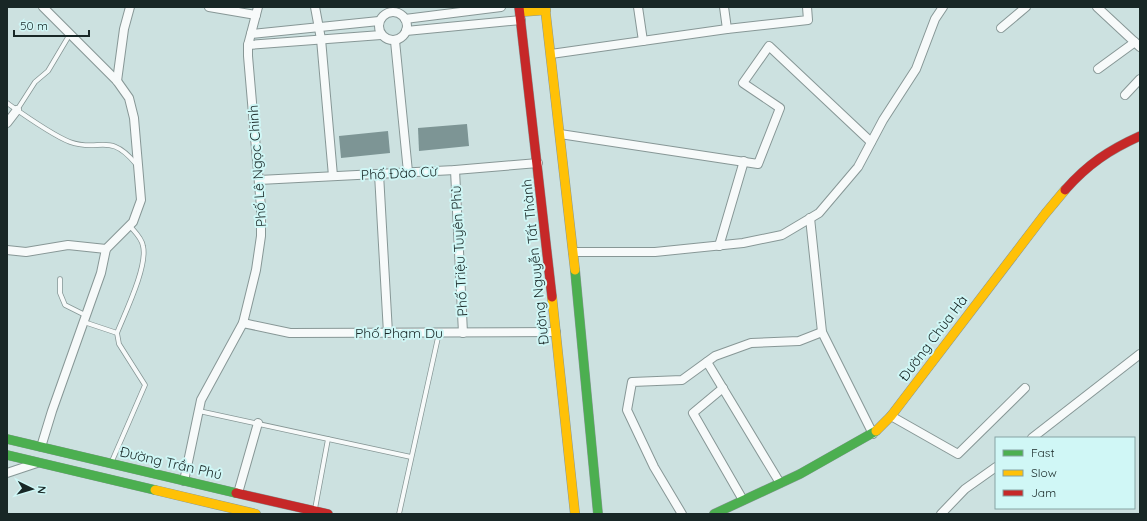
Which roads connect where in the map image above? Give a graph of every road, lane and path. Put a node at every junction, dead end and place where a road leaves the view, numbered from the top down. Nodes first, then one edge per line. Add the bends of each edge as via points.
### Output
1 (43, 7) edge
2 (130, 7) edge
3 (209, 7) edge
4 (315, 7) edge
5 (501, 7) edge
6 (638, 7) edge
7 (724, 7) edge
8 (807, 7) edge
9 (944, 7) edge
10 (1026, 7) edge
11 (1097, 7) edge
12 (546, 8) edge
13 (467, 9) edge
14 (390, 10) edge
15 (257, 11) edge
16 (520, 13) edge
17 (405, 19) junction
18 (379, 21) junction
19 (318, 27) junction
20 (1001, 28) dead end
21 (727, 29) junction
22 (406, 31) junction
23 (70, 34) junction
24 (251, 34) junction
25 (381, 35) junction
26 (321, 39) junction
27 (395, 41) junction
28 (643, 41) junction
29 (1138, 44) edge
30 (248, 45) junction
31 (551, 54) junction
32 (1098, 69) dead end
33 (1140, 79) edge
34 (117, 81) junction
35 (1125, 95) dead end
36 (7, 104) edge
37 (17, 110) junction
38 (7, 122) edge
39 (560, 134) junction
40 (1140, 136) edge
41 (871, 142) junction
42 (744, 161) junction
43 (538, 163) junction
44 (139, 167) junction
45 (455, 170) junction
46 (408, 172) junction
47 (379, 174) junction
48 (333, 176) junction
49 (259, 180) junction
50 (810, 218) junction
51 (129, 226) junction
52 (719, 246) junction
53 (106, 249) junction
54 (7, 250) edge
55 (572, 252) junction
56 (60, 279) dead end
57 (86, 319) junction
58 (243, 323) junction
59 (556, 332) junction
60 (822, 332) junction
61 (118, 333) junction
62 (388, 333) junction
63 (439, 333) junction
64 (463, 333) junction
65 (1140, 353) edge
66 (707, 362) junction
67 (723, 388) junction
68 (1025, 388) dead end
69 (199, 411) junction
70 (891, 416) junction
71 (258, 423) junction
72 (873, 434) junction
73 (1033, 437) edge
74 (7, 439) edge
75 (328, 439) junction
76 (41, 447) junction
77 (7, 455) edge
78 (411, 457) junction
79 (37, 463) junction
80 (111, 463) junction
81 (995, 467) edge
82 (7, 473) edge
83 (184, 481) junction
84 (780, 483) junction
85 (238, 493) junction
86 (743, 500) junction
87 (315, 511) junction
88 (256, 514) edge
89 (328, 514) edge
90 (400, 514) edge
91 (575, 514) edge
92 (598, 514) edge
93 (682, 514) edge
94 (714, 514) edge
95 (941, 514) edge

1 - 23 street
2 - 34 street via 124,29
3 - 15 street
4 - 19 street
5 - 13 street
6 - 28 street
7 - 21 street
8 - 21 street via 808,20
9 - 41 street via 935,19 916,69
10 - 20 street
11 - 29 street
12 - 16 main road
12 - 31 main road
13 - 17 street
14 - 17 street via 399,13
14 - 18 street
15 - 24 street, Phố Lê Ngọc Chinh
16 - 22 street
16 - 43 main road, Đường Nguyễn Tất Thành
17 - 22 street
18 - 19 street
18 - 25 street
19 - 24 street
19 - 26 street
21 - 28 street
22 - 27 street
23 - 34 street
23 - 37 lane via 48,71 35,82
24 - 30 street, Phố Lê Ngọc Chinh
25 - 26 street
25 - 27 street
26 - 30 street
26 - 48 street
27 - 46 street
28 - 31 street
29 - 32 street
30 - 49 street, Phố Lê Ngọc Chinh
31 - 39 main road
33 - 35 street
34 - 44 street via 128,98 134,118
36 - 37 lane
37 - 38 street
37 - 44 lane via 70,142 86,146 116,146 127,152
39 - 42 street
39 - 55 main road
40 - 70 main road, Đường Chùa Hà via 1120,145 1083,170 1045,214
41 - 42 street via 769,46 742,83 780,108 758,164
41 - 50 street via 858,167 819,213
42 - 52 street
43 - 45 street, Phố Đào Cừ
43 - 59 main road, Đường Nguyễn Tất Thành
44 - 51 street via 141,200
45 - 46 street, Phố Đào Cừ
45 - 64 street, Phố Triệu Tuyên Phù
46 - 47 street, Phố Đào Cừ
47 - 48 street, Phố Đào Cừ
47 - 62 street
48 - 49 street, Phố Đào Cừ
49 - 58 street, Phố Lê Ngọc Chinh via 261,236
50 - 52 street via 782,235
50 - 60 street
51 - 53 street
51 - 61 lane via 143,246 143,265
52 - 55 street via 655,252
53 - 54 street via 68,244 26,252
53 - 57 street
55 - 92 main road
56 - 57 lane via 60,293 65,305
57 - 61 lane
57 - 76 street
58 - 62 street, Phố Phạm Du via 290,333
58 - 69 street, Phố Lê Ngọc Chinh via 210,381
59 - 64 street, Phố Phạm Du
59 - 91 main road, Đường Nguyễn Tất Thành
60 - 66 street via 799,341 751,343 715,356
60 - 72 street
61 - 80 lane via 119,344 145,385
62 - 63 street, Phố Phạm Du
63 - 64 street, Phố Phạm Du
63 - 78 lane
65 - 73 street
66 - 67 street
66 - 93 street via 682,380 632,382 627,410 654,466
67 - 84 street
67 - 86 street via 693,414
68 - 70 street via 958,454
69 - 71 lane
69 - 83 street, Phố Lê Ngọc Chinh
70 - 72 main road, Đường Chùa Hà
71 - 75 lane
71 - 85 street
72 - 84 main road, Đường Chùa Hà
74 - 76 main road, Đường Trần Phú
75 - 78 lane
75 - 87 lane
76 - 79 main road
76 - 80 main road, Đường Trần Phú
77 - 79 main road
78 - 90 lane
79 - 82 street
79 - 88 main road
80 - 83 main road, Đường Trần Phú
81 - 95 street via 965,489
83 - 85 main road, Đường Trần Phú
84 - 86 main road, Đường Chùa Hà
85 - 87 main road, Đường Trần Phú
86 - 94 main road, Đường Chùa Hà
87 - 89 main road, Đường Trần Phú

